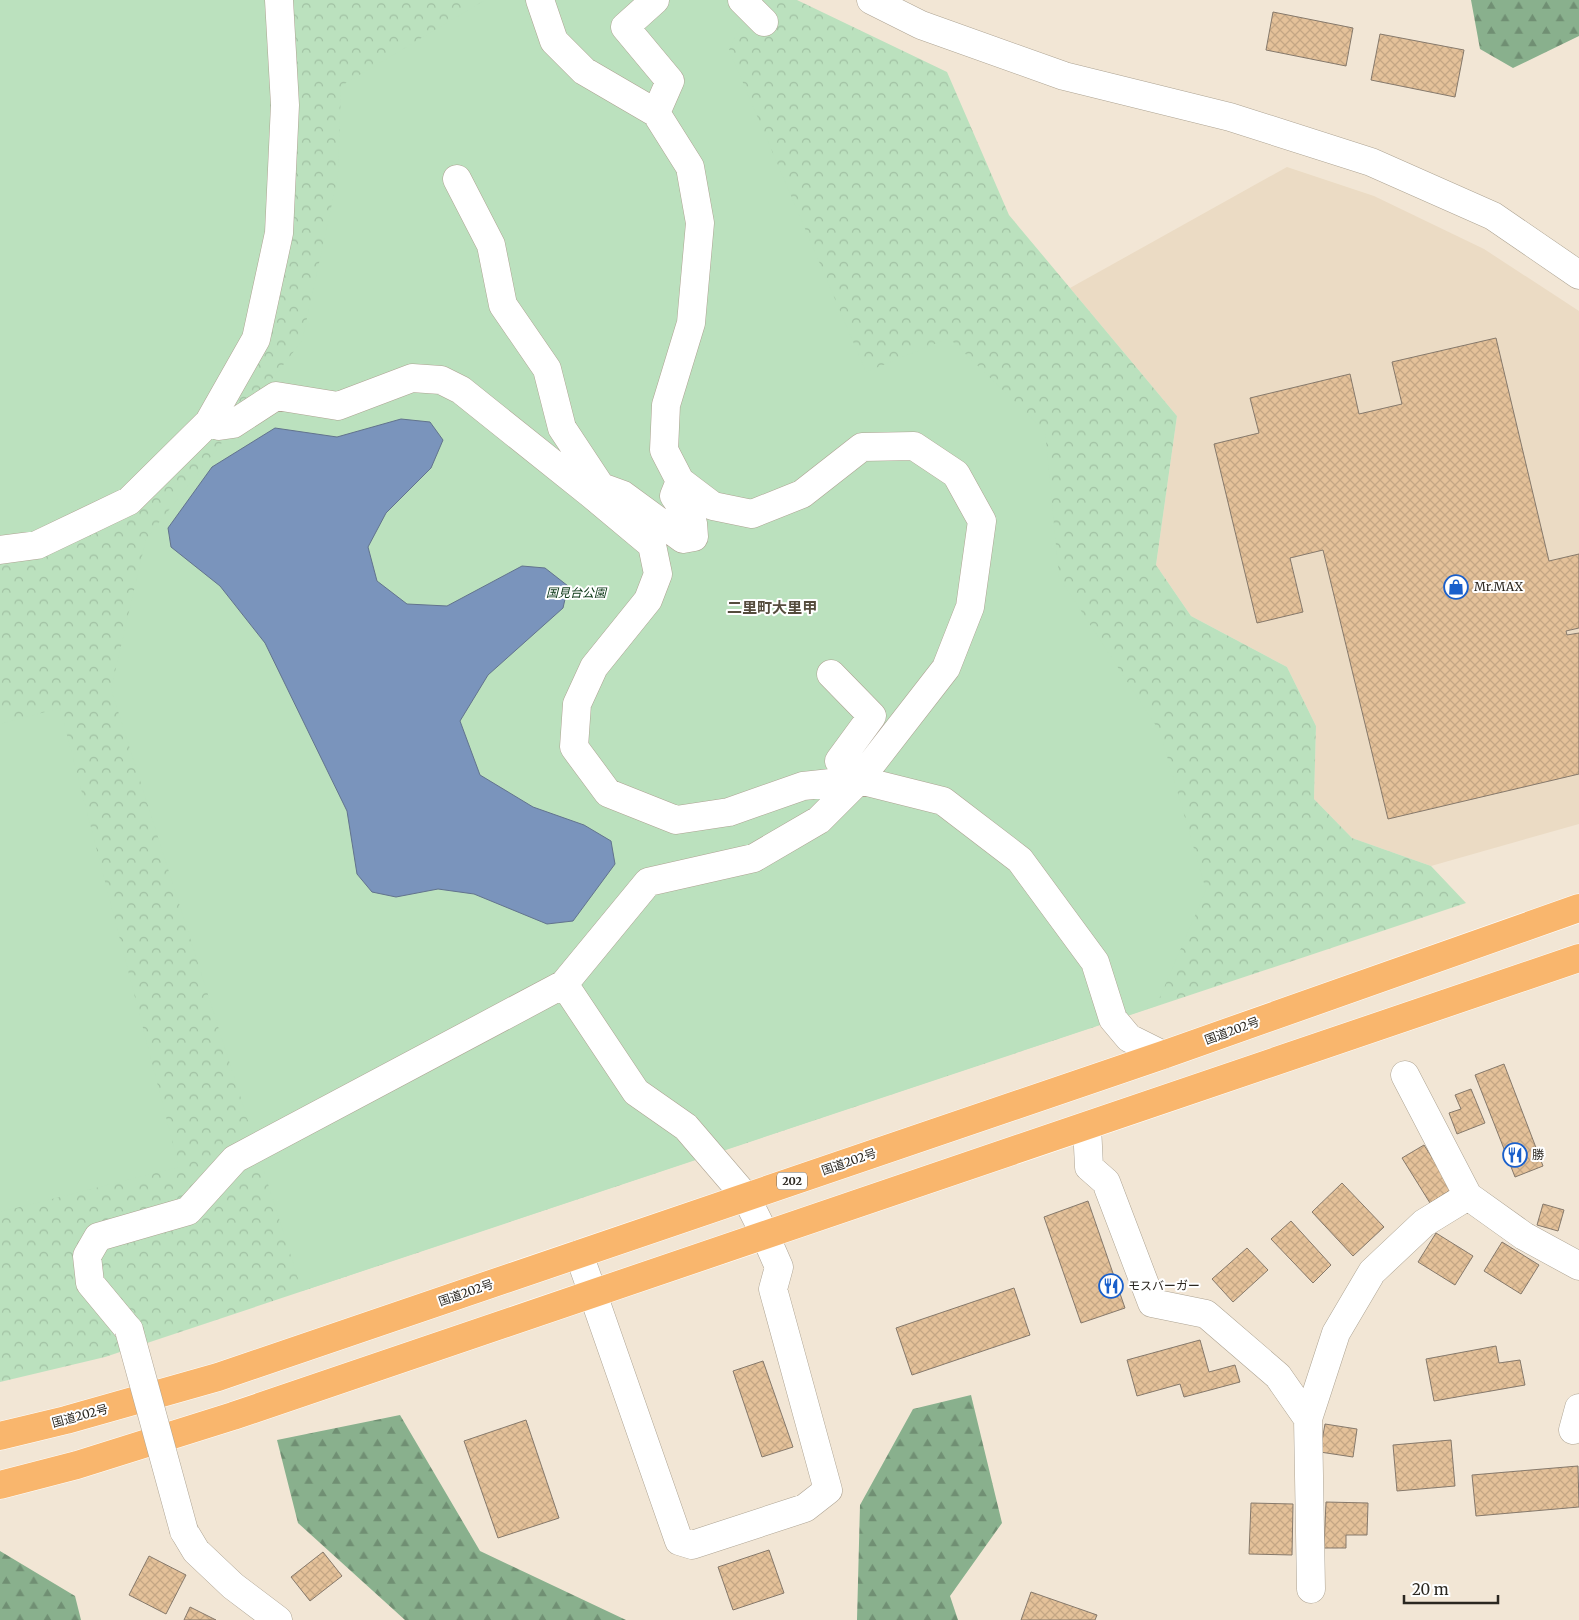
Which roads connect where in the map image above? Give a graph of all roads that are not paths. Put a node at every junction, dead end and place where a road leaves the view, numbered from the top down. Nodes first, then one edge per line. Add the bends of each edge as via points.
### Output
1 (279, 0) edge
2 (540, 0) edge
3 (655, 0) edge
4 (742, 0) edge
5 (871, 0) edge
6 (767, 11) edge
7 (656, 113) junction
8 (457, 179) dead end
9 (1579, 275) edge
10 (209, 422) junction
11 (680, 481) junction
12 (596, 490) junction
13 (0, 550) edge
14 (831, 674) dead end
15 (859, 780) junction
16 (1579, 908) edge
17 (1579, 958) edge
18 (564, 984) junction
19 (1163, 1055) junction
20 (1405, 1075) dead end
21 (1087, 1126) junction
22 (1468, 1196) junction
23 (746, 1197) junction
24 (766, 1235) junction
25 (579, 1254) junction
26 (1579, 1266) edge
27 (593, 1294) junction
28 (1308, 1419) junction
29 (0, 1436) edge
30 (0, 1484) edge
31 (1312, 1589) dead end
32 (278, 1620) edge

1 - 10 street via 285,105 279,233 256,339
2 - 7 street via 554,41 584,71
3 - 7 street via 625,27 670,81
4 - 6 street
5 - 9 street via 921,25 1064,76 1230,117 1371,162 1493,216
7 - 11 street via 690,167 700,223 692,323 666,406 664,450
8 - 12 street via 491,245 503,305 547,369 562,428
10 - 12 street via 218,426 233,424 276,396 338,406 412,378 442,380 461,390
10 - 13 street via 129,501 37,545
11 - 12 street via 674,496 693,523 694,537 682,539 623,495
11 - 15 street via 713,506 752,514 802,494 862,447 914,446 956,474 982,521 970,607 946,668
12 - 15 street via 652,545 658,574 648,600 594,667 577,704 574,747 608,793 676,820 729,812 803,786
14 - 15 street via 872,716 840,761
15 - 18 street via 819,820 754,858 648,882
15 - 19 street via 944,801 1020,860 1095,962 1113,1019 1129,1038
16 - 19 highway, 国道202号 / 202
17 - 21 highway
18 - 23 street via 636,1092 686,1127
18 - 32 street, bridge via 235,1159 188,1211 98,1237 87,1256 90,1282 129,1330 184,1531 196,1551 233,1586
19 - 23 highway, 国道202号 / 202
20 - 22 street
21 - 24 highway
21 - 28 street via 1088,1167 1106,1182 1152,1303 1206,1314 1278,1376
22 - 26 street via 1524,1236
22 - 28 street via 1424,1223 1372,1272 1336,1333
23 - 24 street
23 - 25 highway, 国道202号 / 202
24 - 27 highway
24 - 27 street via 779,1267 773,1289 828,1490 805,1508 692,1545 679,1541
25 - 27 street
25 - 29 highway, 国道202号 / 202 via 218,1377
27 - 30 highway via 234,1416 77,1466
28 - 31 street

